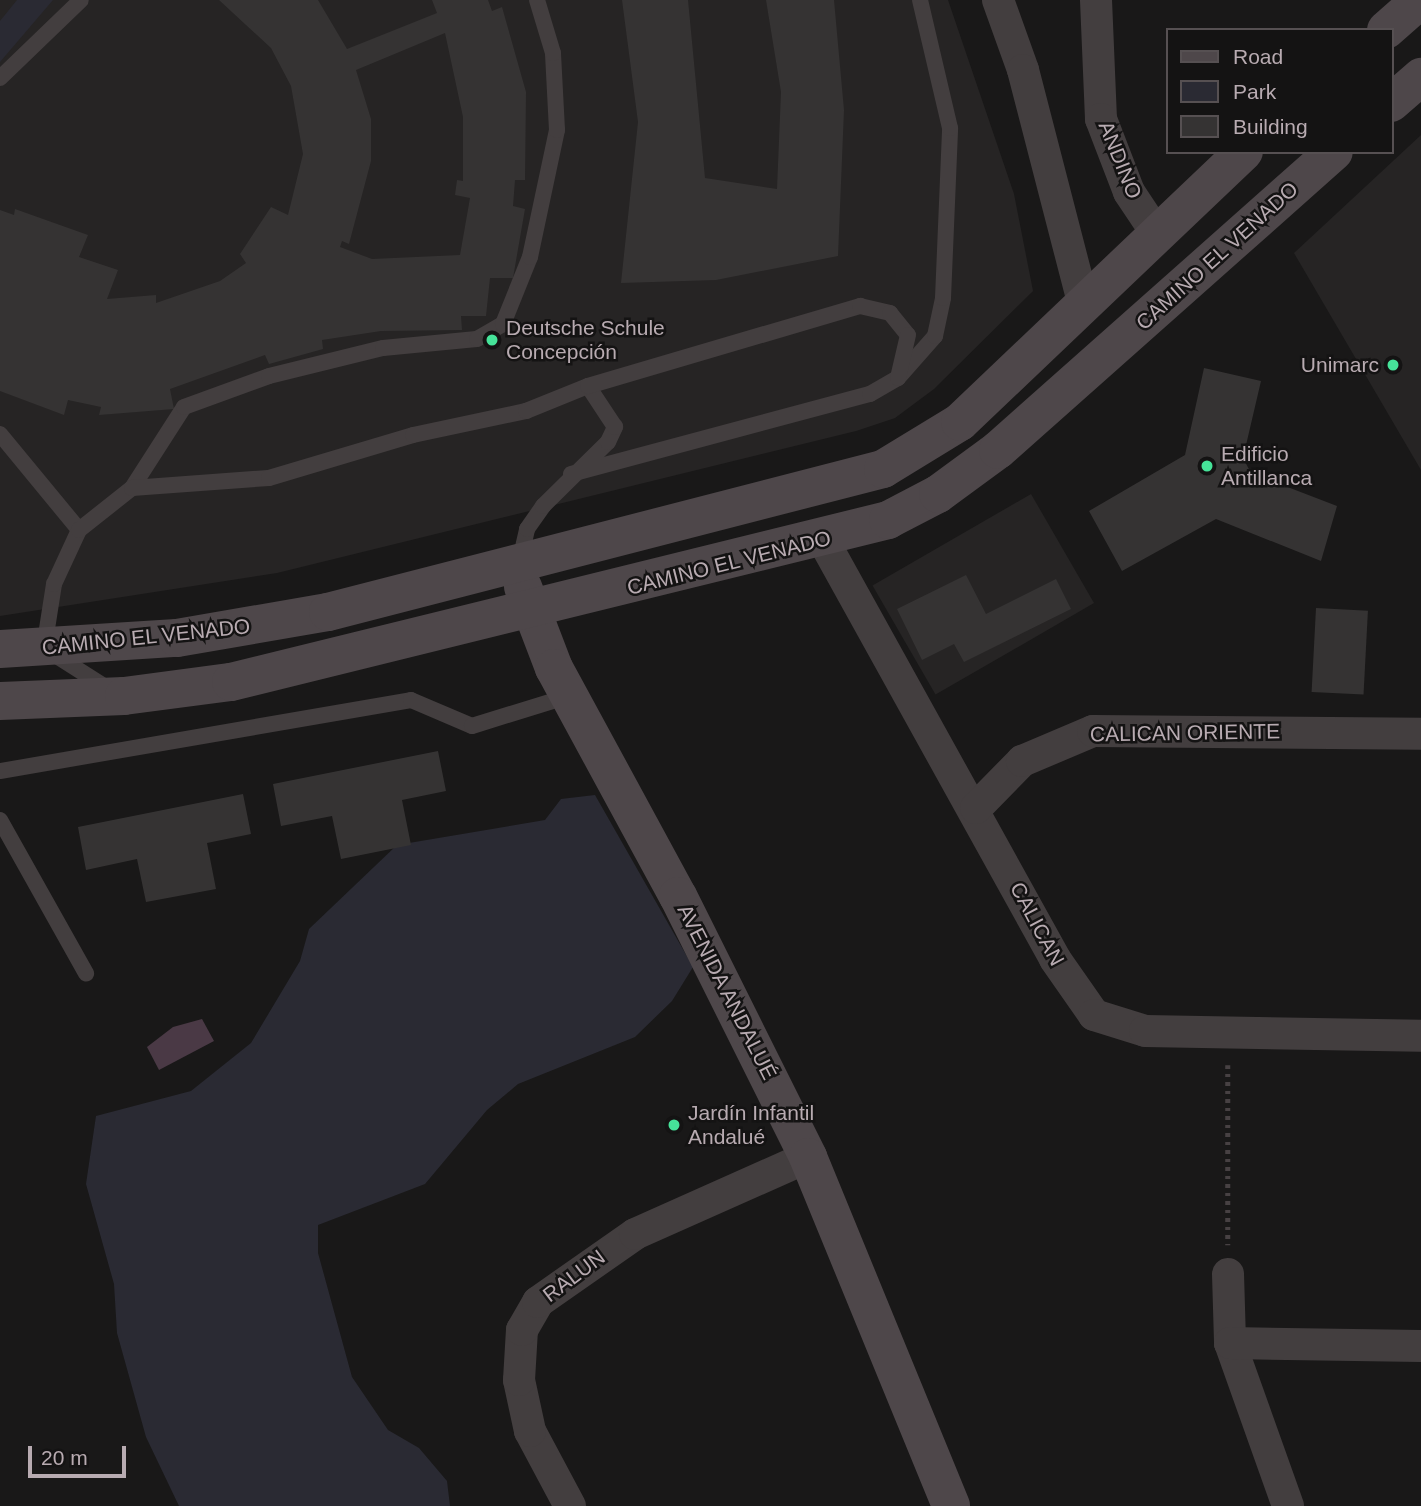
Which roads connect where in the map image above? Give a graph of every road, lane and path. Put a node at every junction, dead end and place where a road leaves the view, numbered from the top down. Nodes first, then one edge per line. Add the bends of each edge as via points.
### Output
1 (81, 0) edge
2 (537, 0) edge
3 (920, 0) edge
4 (998, 0) edge
5 (1096, 0) edge
6 (1420, 0) edge
7 (1388, 28) edge
8 (1421, 77) edge
9 (0, 78) edge
10 (1393, 101) edge
11 (1242, 154) edge
12 (1332, 154) edge
13 (1155, 231) junction
14 (1083, 302) junction
15 (898, 378) junction
16 (588, 386) junction
17 (0, 433) edge
18 (571, 474) junction
19 (132, 488) junction
20 (79, 530) junction
21 (823, 540) junction
22 (519, 565) junction
23 (528, 612) junction
24 (44, 648) junction
25 (0, 649) edge
26 (124, 696) junction
27 (569, 696) junction
28 (0, 701) edge
29 (1421, 734) edge
30 (0, 771) edge
31 (976, 808) junction
32 (0, 820) edge
33 (86, 973) dead end
34 (1227, 1033) junction
35 (1421, 1036) edge
36 (808, 1157) junction
37 (1228, 1274) joint
38 (1230, 1343) junction
39 (1421, 1346) edge
40 (570, 1506) edge
41 (951, 1506) edge
42 (1288, 1506) edge

1 - 9 lane
2 - 19 lane via 552,53 556,130 530,257 503,324 477,339 383,348 270,376 184,407
3 - 15 lane via 950,128 951,184 935,336
4 - 14 street via 1023,70
5 - 13 street, ANDINO via 1101,119 1129,192
6 - 7 street
8 - 10 street
11 - 13 street, CAMINO EL VENADO
12 - 21 street, CAMINO EL VENADO via 961,479 888,520
13 - 14 street, CAMINO EL VENADO
14 - 22 street, CAMINO EL VENADO via 960,422 883,469
15 - 16 lane via 908,335 890,313 860,306
15 - 18 lane via 839,404
16 - 18 lane via 615,427 608,442
16 - 19 lane via 526,411 413,435 269,478
17 - 20 lane
18 - 22 lane via 527,529
19 - 20 lane
20 - 24 lane via 54,584
21 - 23 street, CAMINO EL VENADO
21 - 31 street, CALICAN
22 - 23 street, AVENIDA ANDALUÉ
22 - 24 street, CAMINO EL VENADO via 253,628
23 - 26 street, CAMINO EL VENADO via 231,682
23 - 27 street, AVENIDA ANDALUÉ
24 - 25 street, CAMINO EL VENADO
24 - 26 lane
26 - 28 street, CAMINO EL VENADO
27 - 30 lane via 471,726 411,701
27 - 36 street, AVENIDA ANDALUÉ via 678,896
29 - 31 street, CALICAN ORIENTE via 1093,731 1022,761
31 - 34 street, CALICAN via 1055,958 1094,1015 1127,1030
32 - 33 lane
34 - 35 street, CALICAN
34 - 37 path
36 - 40 street, RALUN via 635,1234 538,1302 522,1330 519,1380 530,1431
36 - 41 street, AVENIDA ANDALUÉ
37 - 38 street
38 - 39 street
38 - 42 street

